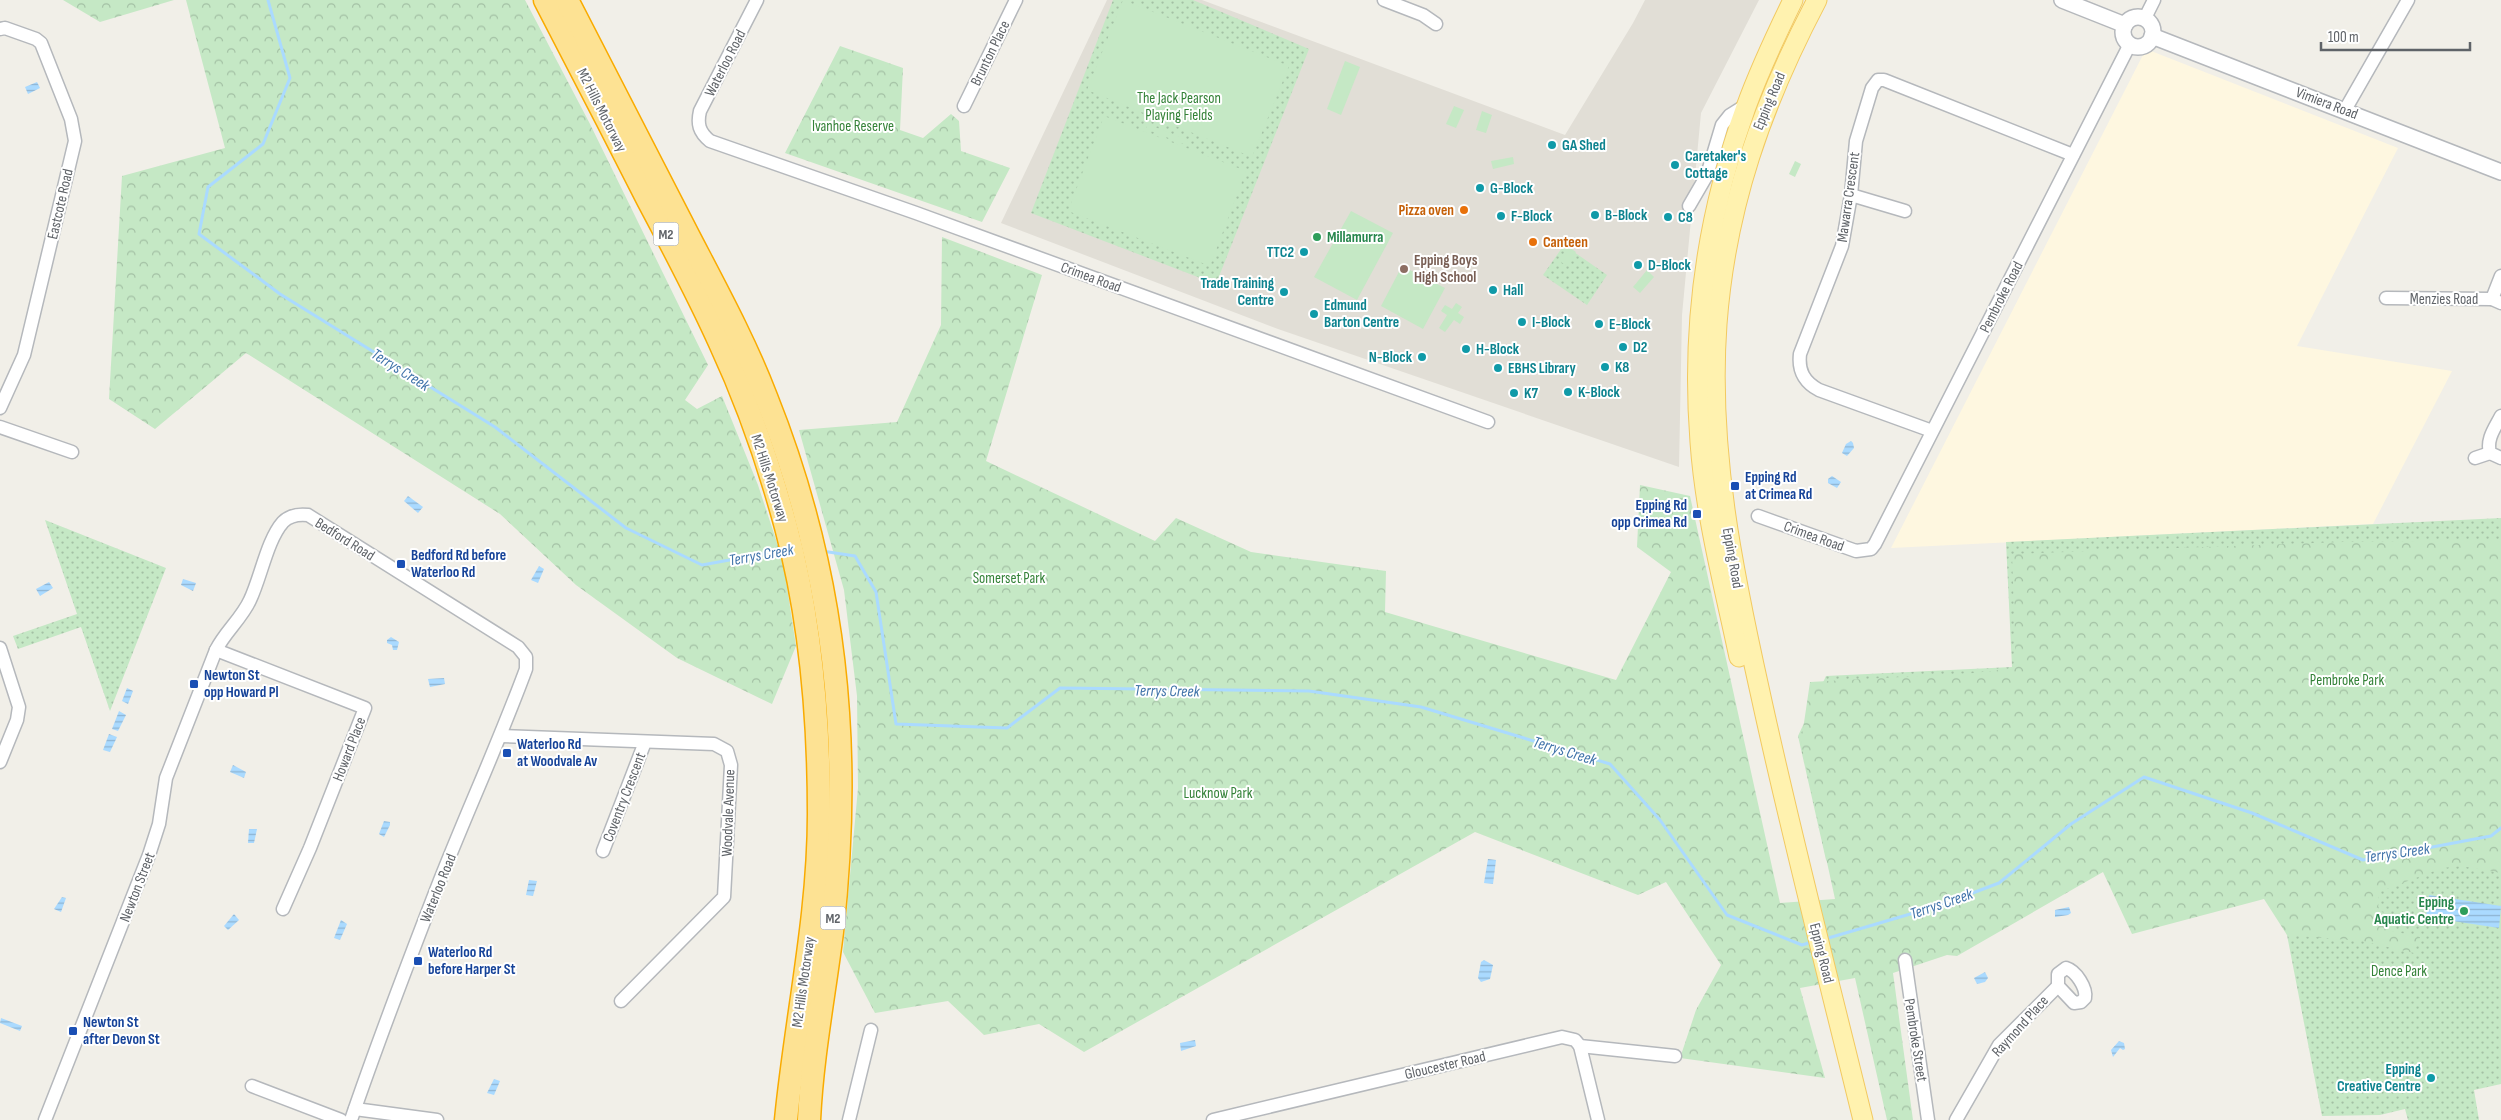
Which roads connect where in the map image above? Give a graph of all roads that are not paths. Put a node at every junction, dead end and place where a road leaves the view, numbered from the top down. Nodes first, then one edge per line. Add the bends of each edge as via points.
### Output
1 (545, 0) edge
2 (567, 0) edge
3 (758, 0) edge
4 (1016, 0) edge
5 (1384, 0) edge
6 (1793, 0) edge
7 (1817, 0) edge
8 (2062, 0) edge
9 (2154, 0) edge
10 (2408, 0) edge
11 (2145, 18) junction
12 (1436, 24) dead end
13 (2125, 25) junction
14 (0, 29) edge
15 (2152, 36) junction
16 (2130, 44) junction
17 (964, 106) dead end
18 (1746, 106) junction
19 (2345, 110) junction
20 (699, 128) joint
21 (2073, 155) junction
22 (2501, 172) edge
23 (1851, 195) junction
24 (1689, 206) dead end
25 (1906, 211) dead end
26 (2501, 276) edge
27 (2386, 298) dead end
28 (2496, 301) edge
29 (0, 408) edge
30 (2501, 416) edge
31 (1488, 422) dead end
32 (0, 427) edge
33 (1932, 431) junction
34 (72, 452) dead end
35 (2496, 455) edge
36 (2475, 458) dead end
37 (1758, 516) dead end
38 (1871, 549) joint
39 (0, 648) edge
40 (216, 650) junction
41 (526, 657) joint
42 (828, 715) junction
43 (501, 736) junction
44 (645, 742) junction
45 (0, 762) edge
46 (602, 851) dead end
47 (1802, 898) junction
48 (284, 909) dead end
49 (1905, 960) dead end
50 (2058, 986) dead end
51 (1826, 992) junction
52 (621, 1001) dead end
53 (870, 1030) dead end
54 (1580, 1046) junction
55 (1675, 1056) dead end
56 (252, 1086) dead end
57 (353, 1114) edge
58 (45, 1120) edge
59 (341, 1120) edge
60 (437, 1120) edge
61 (786, 1120) edge
62 (809, 1120) edge
63 (850, 1120) edge
64 (1214, 1120) edge
65 (1598, 1120) edge
66 (1853, 1120) edge
67 (1863, 1120) edge
68 (1928, 1120) edge
69 (1956, 1120) edge

1 - 42 highway, M2 Hills Motorway / M2 via 721,343 770,475 795,563 810,648
2 - 42 highway, M2 Hills Motorway / M2 via 739,336 766,396 792,468 832,645
3 - 20 street, Waterloo Road via 700,111
4 - 17 street, Brunton Place
5 - 12 street via 1423,15
6 - 18 main road, Epping Road
7 - 47 main road, Epping Road via 1772,92 1745,165 1721,283 1715,380 1719,464 1729,536
8 - 13 street
9 - 11 street
10 - 19 street
11 - 13 street via 2132,18
11 - 15 street via 2152,26
13 - 16 street via 2124,33
14 - 29 street, Eastcote Road via 5,28 41,43 74,126 75,141 24,355
15 - 16 street via 2144,45
15 - 19 street, Vimiera Road
16 - 21 street, Pembroke Road
18 - 24 street via 1730,115 1722,125 1707,175
18 - 47 main road, Epping Road via 1718,199 1708,251 1698,345 1700,442 1720,570
19 - 22 street, Vimiera Road
20 - 31 street, Crimea Road via 710,141 785,169 916,213
21 - 23 street, Mawarra Crescent via 1878,80 1872,88 1856,141
21 - 33 street, Pembroke Road
23 - 25 street
23 - 33 street, Mawarra Crescent via 1842,246 1800,354 1800,371 1811,386 1819,390
26 - 28 street
27 - 28 street, Menzies Road
30 - 35 street via 2489,441
32 - 34 street
33 - 38 street, Pembroke Road
35 - 36 street
37 - 38 street, Crimea Road via 1856,551
39 - 45 street via 19,707
40 - 41 street, Bedford Road via 250,601 276,532 284,520 297,514 308,515 518,648
40 - 48 street, Howard Place via 365,708
40 - 58 street, Newton Street via 166,778 159,824 149,855
41 - 43 street, Waterloo Road via 526,669
42 - 61 highway, M2 Hills Motorway / M2 via 817,870
42 - 62 highway, M2 Hills Motorway / M2 via 840,814 838,870
43 - 44 street, Woodvale Avenue
43 - 57 street, Waterloo Road via 435,893
44 - 46 street, Coventry Crescent
44 - 52 street, Woodvale Avenue via 714,744 727,751 731,765 724,897
47 - 51 main road, Epping Road
49 - 68 street, Pembroke Street
50 - 69 street, Raymond Place via 1999,1045
51 - 66 main road, Epping Road
51 - 67 main road, Epping Road
53 - 63 street
54 - 55 street, Gloucester Road
54 - 64 street, Gloucester Road via 1569,1037 1562,1036
54 - 65 street
56 - 59 street
57 - 60 street

